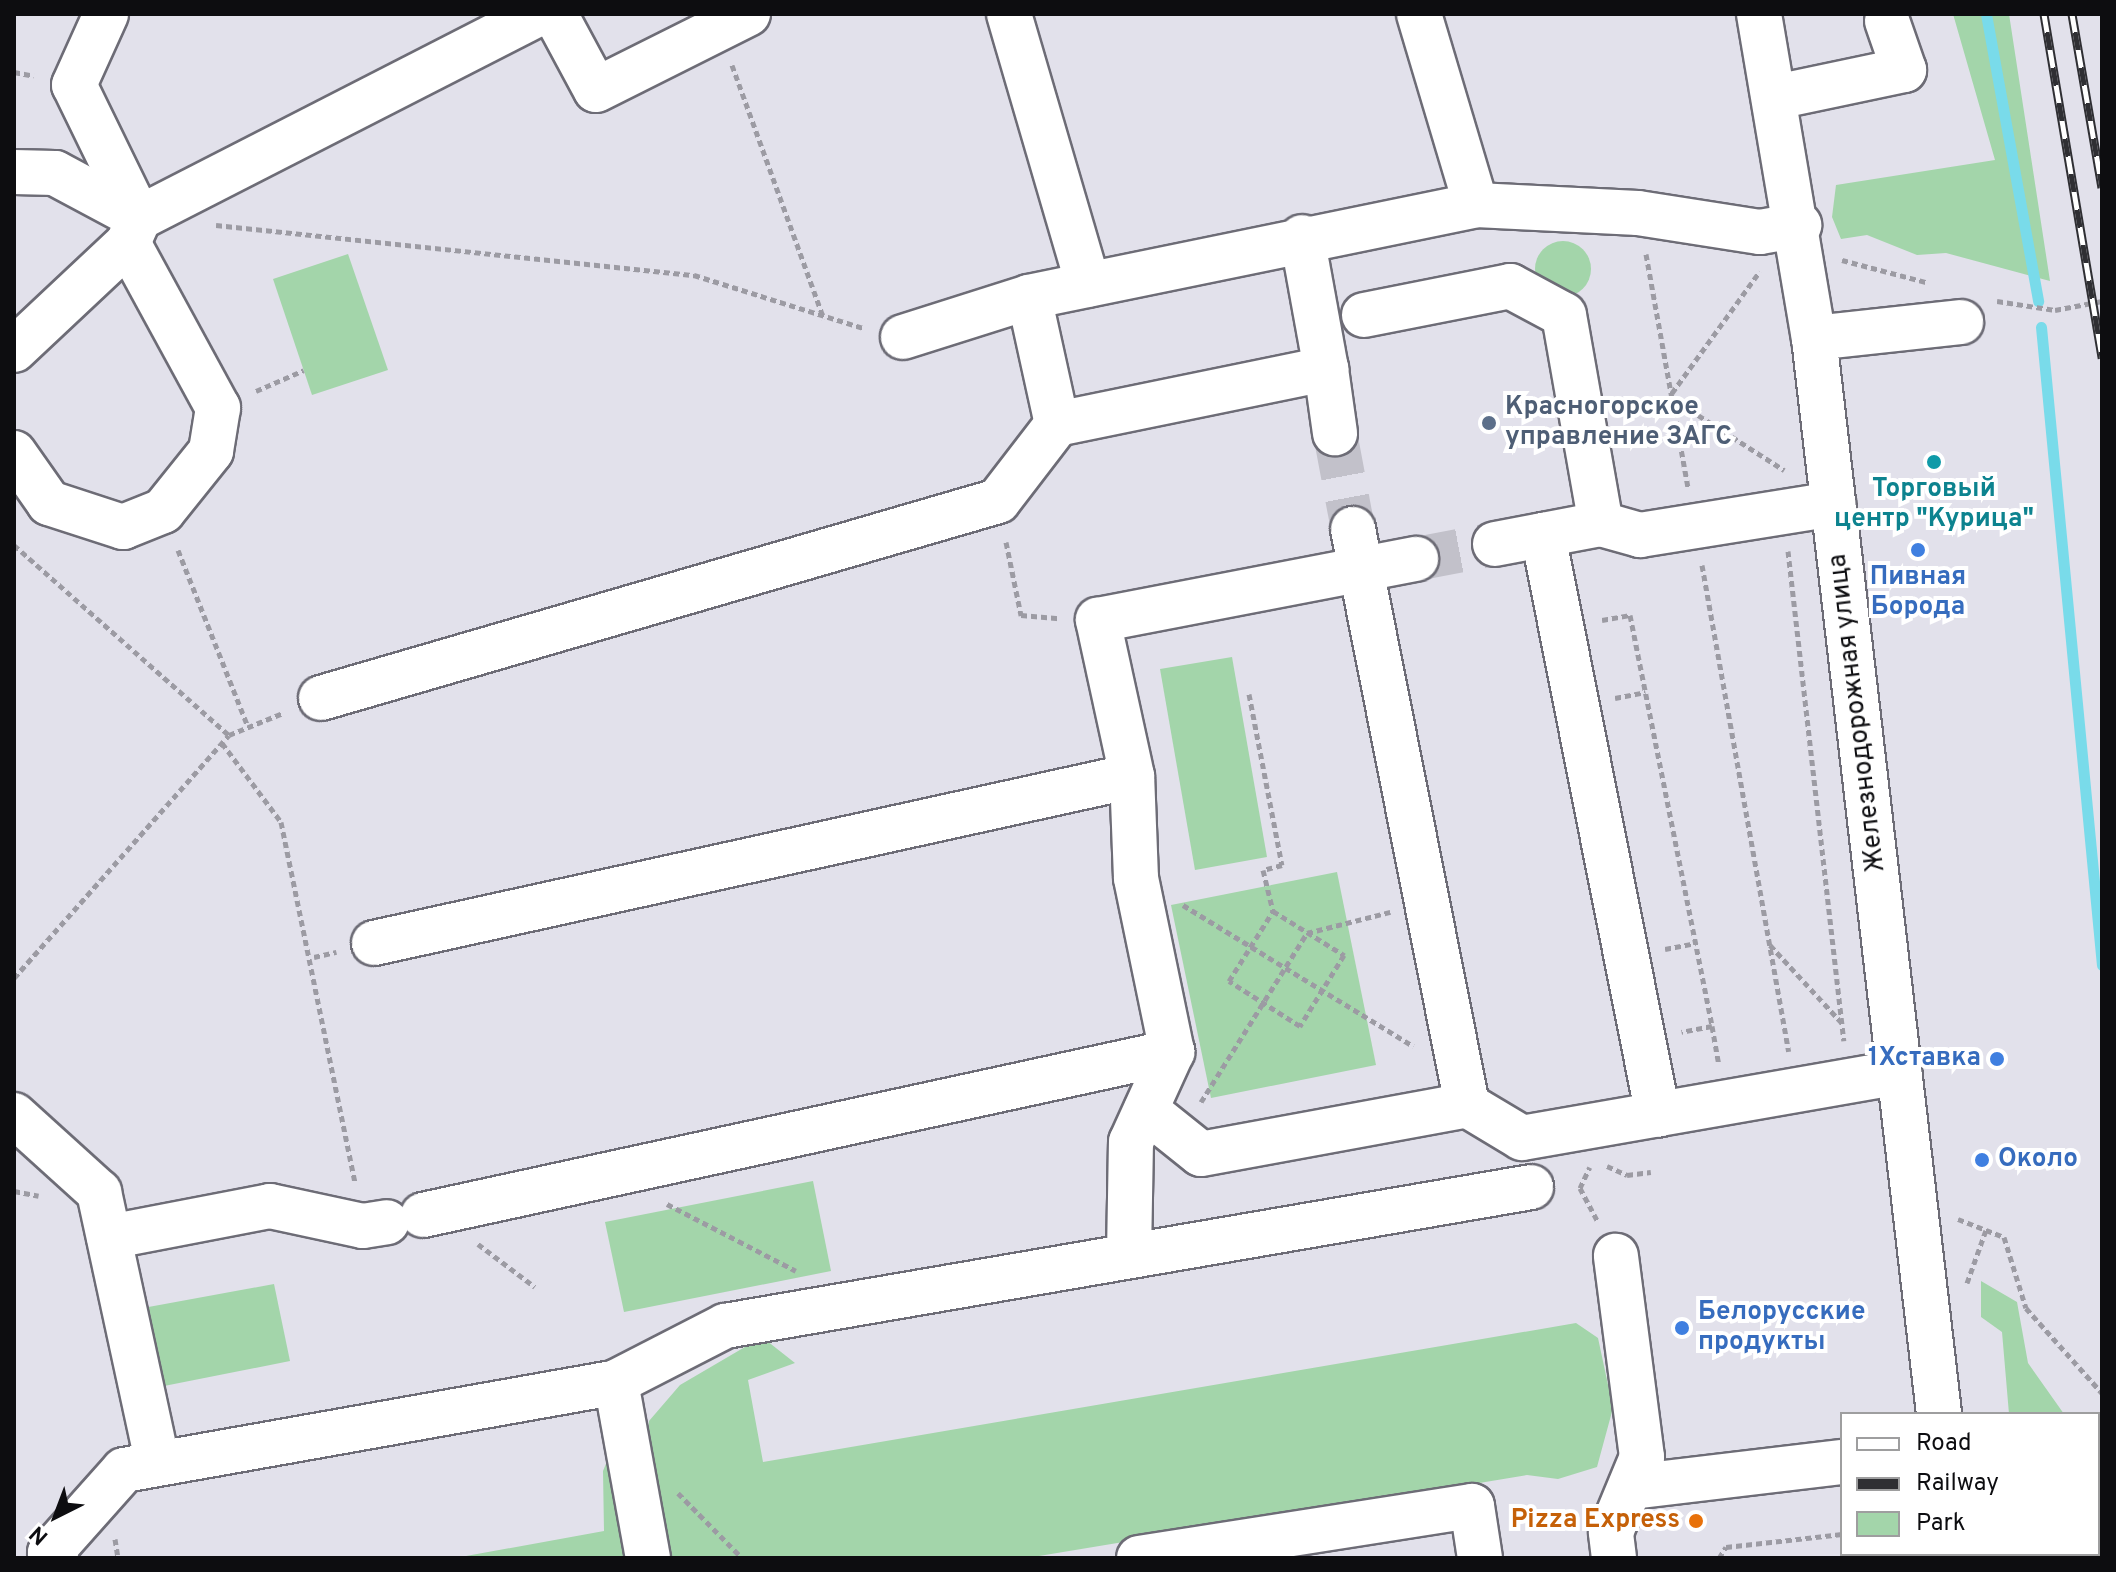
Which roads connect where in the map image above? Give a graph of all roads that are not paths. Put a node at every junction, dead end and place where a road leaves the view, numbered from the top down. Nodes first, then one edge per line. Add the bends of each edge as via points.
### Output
1 (106, 14) edge
2 (537, 14) edge
3 (555, 14) edge
4 (1009, 14) edge
5 (1419, 14) edge
6 (1759, 14) edge
7 (733, 21) edge
8 (1887, 21) dead end
9 (1776, 97) junction
10 (14, 172) edge
11 (1476, 205) junction
12 (1799, 225) junction
13 (134, 230) junction
14 (1302, 237) junction
15 (1088, 285) junction
16 (1029, 297) junction
17 (1364, 315) dead end
18 (1961, 322) dead end
19 (903, 337) road end
20 (1814, 338) junction
21 (14, 350) edge
22 (1326, 369) junction
23 (1057, 424) junction
24 (1335, 433) tunnel mouth
25 (14, 453) edge
26 (1806, 496) junction
27 (1601, 524) junction
28 (1543, 535) junction
29 (1495, 544) tunnel mouth
30 (1357, 549) junction
31 (1416, 559) tunnel mouth
32 (321, 698) road end
33 (1132, 776) junction
34 (374, 943) dead end
35 (1172, 1052) junction
36 (1899, 1072) junction
37 (1464, 1091) junction
38 (14, 1115) edge
39 (1658, 1115) junction
40 (1162, 1123) junction
41 (1531, 1187) dead end
42 (109, 1237) junction
43 (1129, 1255) junction
44 (1616, 1256) dead end
45 (616, 1382) junction
46 (1939, 1412) edge
47 (1840, 1462) edge
48 (158, 1464) junction
49 (1631, 1487) junction
50 (40, 1550) edge
51 (648, 1558) edge
52 (1139, 1558) edge
53 (1480, 1558) edge
54 (1614, 1558) edge

1 - 13 street via 74,85
2 - 13 street
3 - 7 street via 596,90
4 - 15 street
5 - 11 street
6 - 9 street, Железнодорожная улица
8 - 9 street via 1904,70
9 - 12 street, Железнодорожная улица
10 - 13 street via 55,173
11 - 12 street via 1638,213 1760,232
11 - 14 street
12 - 20 street, Железнодорожная улица
13 - 21 street
13 - 25 street via 218,408 211,451 163,511 123,527 49,503
14 - 15 street
14 - 22 street
15 - 16 street
16 - 19 street
16 - 23 street
17 - 27 street via 1510,286 1564,315
18 - 20 street
20 - 26 street, Железнодорожная улица
22 - 23 street
22 - 24 street
23 - 32 street via 998,501
26 - 27 street via 1640,535
26 - 36 street, Железнодорожная улица
27 - 28 street
28 - 29 street
28 - 39 street
30 - 31 street
30 - 33 street via 1098,620
30 - 37 street
33 - 34 street
33 - 35 street via 1136,878
35 - 40 street
35 - 42 street via 402,1219 270,1206
36 - 39 street
36 - 46 street, Железнодорожная улица
37 - 39 street via 1522,1138
37 - 40 street via 1201,1154
38 - 42 street via 99,1192
40 - 43 street via 1131,1142
41 - 43 street
42 - 48 street
43 - 45 street via 725,1326
44 - 49 street via 1642,1457
45 - 48 street
45 - 51 street
47 - 49 street
48 - 50 street via 124,1470
49 - 54 street via 1611,1532
52 - 53 street via 1472,1506

